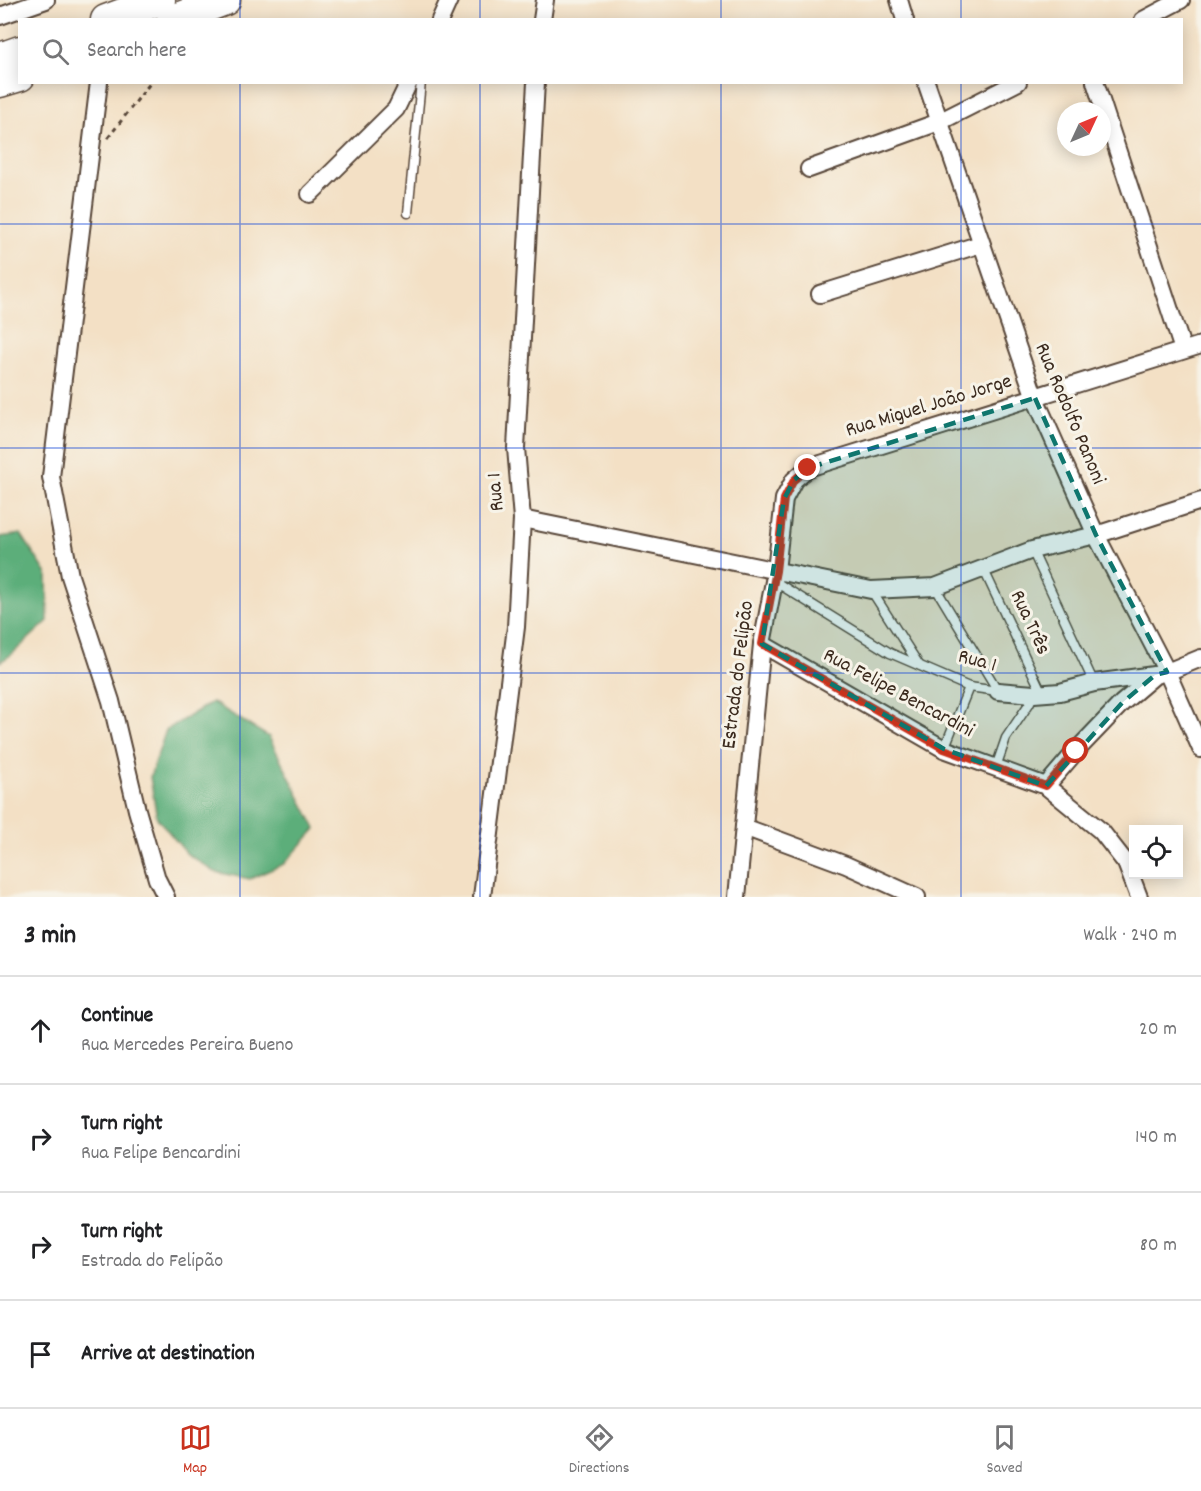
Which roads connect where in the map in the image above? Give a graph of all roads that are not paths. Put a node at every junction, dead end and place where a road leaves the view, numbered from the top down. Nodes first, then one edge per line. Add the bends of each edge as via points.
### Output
1 (46, 0) edge
2 (160, 0) edge
3 (225, 0) edge
4 (449, 0) edge
5 (545, 0) edge
6 (899, 0) edge
7 (1181, 0) edge
8 (0, 16) edge
9 (111, 18) edge
10 (177, 18) edge
11 (441, 18) edge
12 (542, 18) edge
13 (904, 18) edge
14 (1147, 18) edge
15 (18, 52) edge
16 (0, 58) edge
17 (18, 77) edge
18 (0, 82) edge
19 (99, 84) edge
20 (408, 84) edge
21 (421, 84) edge
22 (536, 84) edge
23 (927, 84) edge
24 (1014, 84) edge
25 (1096, 84) edge
26 (939, 122) junction
27 (809, 169) dead end
28 (310, 194) dead end
29 (408, 213) dead end
30 (981, 244) junction
31 (820, 294) dead end
32 (1201, 345) edge
33 (1183, 350) junction
34 (1035, 398) junction
35 (808, 468) joint
36 (1201, 501) edge
37 (522, 519) junction
38 (1096, 535) junction
39 (1032, 550) junction
40 (983, 568) junction
41 (775, 576) junction
42 (935, 587) junction
43 (871, 590) junction
44 (762, 644) junction
45 (1201, 658) edge
46 (920, 666) junction
47 (1161, 673) junction
48 (1094, 683) junction
49 (969, 687) junction
50 (998, 691) junction
51 (1038, 694) junction
52 (944, 749) junction
53 (1201, 749) edge
54 (996, 767) junction
55 (1046, 786) junction
56 (744, 827) junction
57 (166, 897) edge
58 (482, 897) edge
59 (737, 897) edge
60 (917, 897) edge
61 (1139, 897) edge

1 - 8 street
2 - 9 highway
3 - 10 highway
4 - 11 street
5 - 12 street
6 - 13 street
7 - 14 street
15 - 16 highway
17 - 18 highway
19 - 57 street via 51,477 69,576 111,701 137,810
20 - 28 street via 396,109
21 - 29 lane
22 - 37 street, Rua 1 via 516,448
23 - 26 street, Rua Rodolfo Panoni
24 - 26 street
25 - 33 street
26 - 27 street
26 - 30 street, Rua Rodolfo Panoni
30 - 31 street
30 - 34 street, Rua Rodolfo Panoni
32 - 33 street, Rua Miguel João Jorge
33 - 34 street, Rua Miguel João Jorge
34 - 35 street, Rua Miguel João Jorge
34 - 38 street, Rua Rodolfo Panoni
35 - 41 street, Estrada do Felipão via 794,480 784,499
36 - 38 street
37 - 41 street
37 - 58 street, Rua 1 via 516,627
38 - 39 street
38 - 47 street, Rua Rodolfo Panoni
39 - 40 street
39 - 48 lane
40 - 42 street
40 - 51 lane, Rua Três
41 - 43 street
41 - 44 street, Estrada do Felipão
41 - 46 lane, Rua 1 via 890,653
42 - 43 street
42 - 50 lane
43 - 46 lane
44 - 52 street, Rua Felipe Bencardini
44 - 56 street, Estrada do Felipão
45 - 47 street
46 - 49 lane, Rua 1
47 - 48 street, Rua 1
47 - 53 street, Rua Rodolfo Panoni
47 - 55 street via 1122,703
48 - 51 street, Rua 1
49 - 50 lane, Rua 1
49 - 52 lane
50 - 51 street, Rua 1
51 - 54 lane via 1006,738
52 - 54 street, Rua Felipe Bencardini
54 - 55 street, Rua Felipe Bencardini
55 - 61 street, Rua Felipe Bencardini via 1101,831 1126,863
56 - 59 street, Estrada do Felipão
56 - 60 street via 846,865

